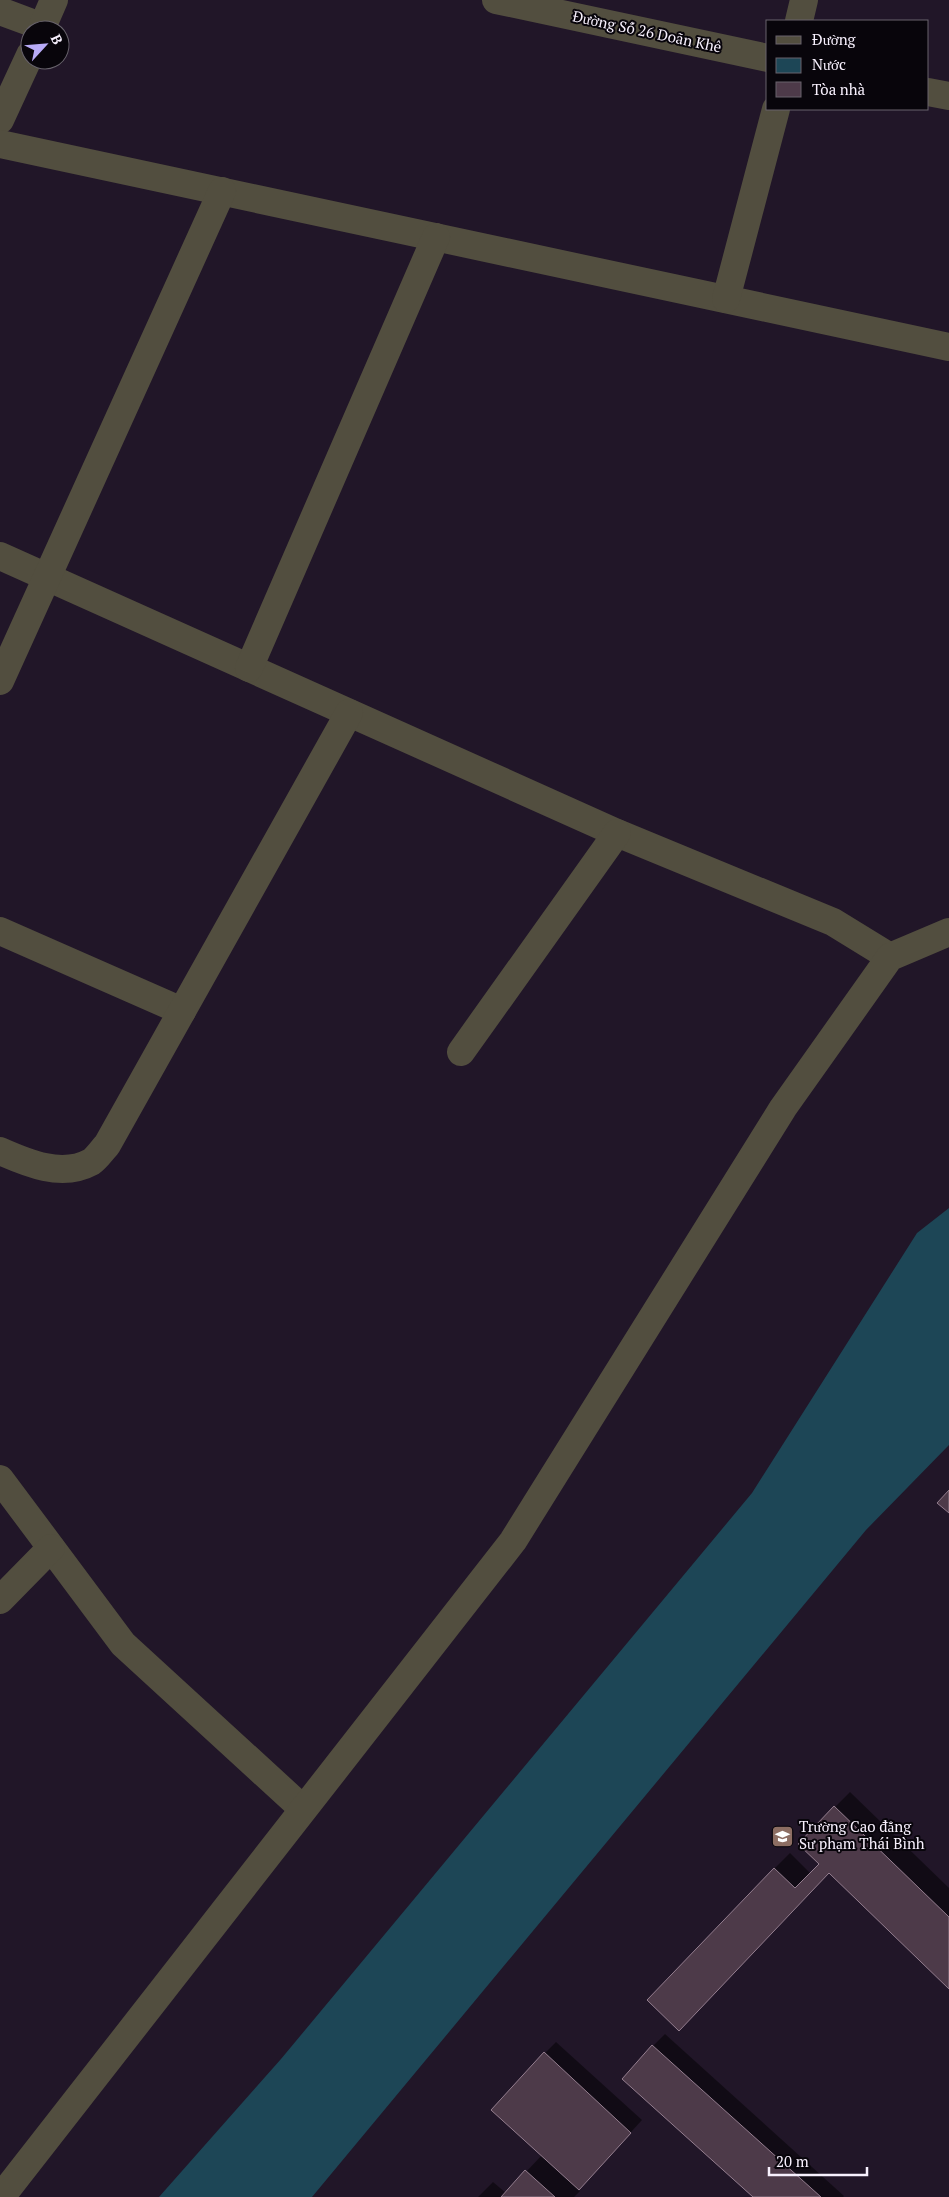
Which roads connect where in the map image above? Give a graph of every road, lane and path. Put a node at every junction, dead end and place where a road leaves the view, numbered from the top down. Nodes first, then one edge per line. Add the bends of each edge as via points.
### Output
1 (54, 0) edge
2 (496, 0) edge
3 (804, 0) edge
4 (0, 11) edge
5 (21, 20) edge
6 (46, 20) edge
7 (799, 20) edge
8 (766, 58) edge
9 (23, 70) edge
10 (929, 92) edge
11 (949, 96) edge
12 (776, 110) edge
13 (0, 120) edge
14 (0, 144) edge
15 (222, 191) junction
16 (436, 237) junction
17 (726, 299) junction
18 (949, 347) edge
19 (0, 556) edge
20 (46, 576) junction
21 (249, 668) junction
22 (0, 681) edge
23 (349, 713) junction
24 (617, 833) junction
25 (0, 931) edge
26 (949, 932) edge
27 (890, 957) junction
28 (182, 1011) junction
29 (461, 1052) dead end
30 (0, 1151) edge
31 (0, 1479) edge
32 (51, 1548) junction
33 (0, 1600) edge
34 (303, 1809) junction
35 (1, 2197) edge

1 - 6 street
2 - 8 street, Đường Số 26 Doãn Khê
3 - 7 street
4 - 5 street
9 - 13 street
10 - 11 street
12 - 17 street
14 - 15 street
15 - 16 street
15 - 20 street
16 - 17 street
16 - 21 street
17 - 18 street
19 - 20 street
20 - 21 street
20 - 22 street
21 - 23 street
23 - 24 street
23 - 28 street
24 - 27 street via 833,922
24 - 29 street
25 - 28 street
26 - 27 street
27 - 34 street via 783,1108 513,1541
28 - 30 street via 107,1145 92,1161 71,1169 34,1166
31 - 32 street
32 - 33 street
32 - 34 street via 122,1644
34 - 35 street

